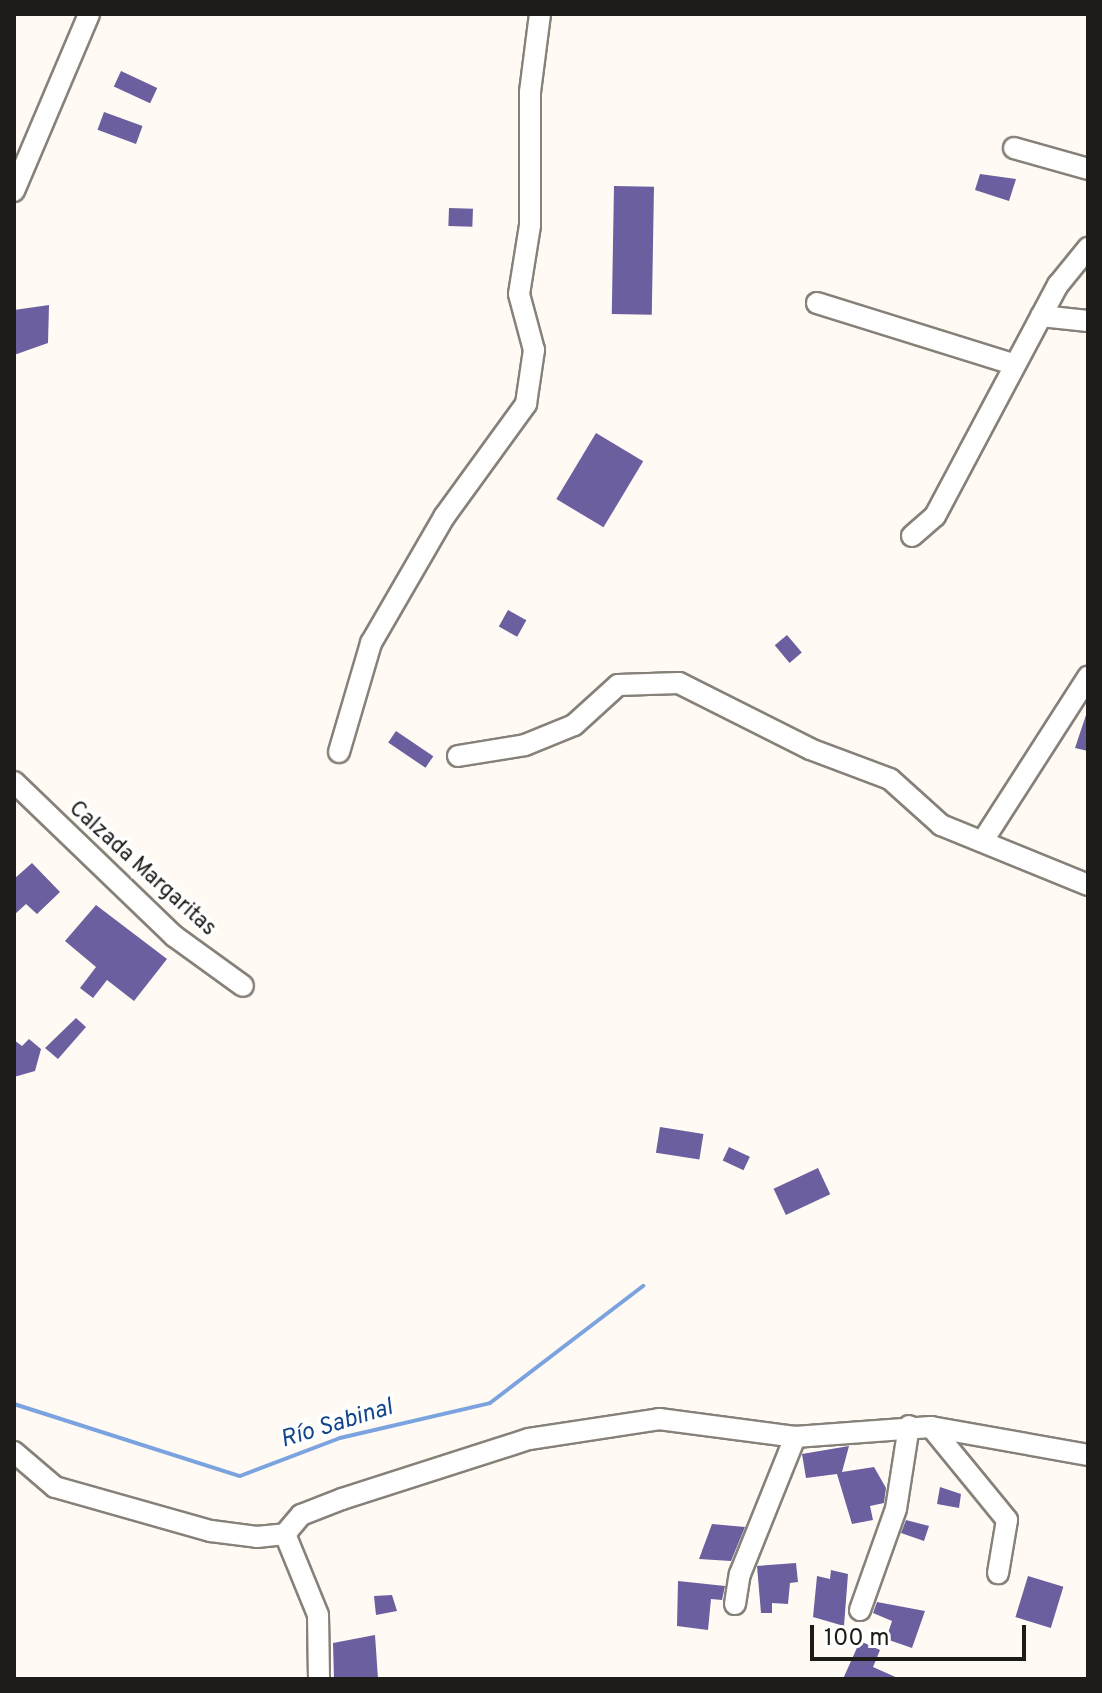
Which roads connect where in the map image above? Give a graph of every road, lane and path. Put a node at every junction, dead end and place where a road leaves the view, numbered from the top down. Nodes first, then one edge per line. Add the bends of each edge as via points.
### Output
1 (89, 14) edge
2 (540, 14) edge
3 (1014, 148) dead end
4 (1088, 169) edge
5 (14, 191) edge
6 (1088, 248) edge
7 (817, 303) dead end
8 (1041, 316) junction
9 (1088, 321) edge
10 (1013, 364) junction
11 (912, 536) dead end
12 (1088, 677) edge
13 (339, 752) dead end
14 (458, 756) dead end
15 (14, 782) edge
16 (984, 839) junction
17 (1088, 885) edge
18 (243, 986) dead end
19 (909, 1426) junction
20 (931, 1427) junction
21 (795, 1437) junction
22 (14, 1452) edge
23 (1088, 1455) edge
24 (285, 1534) junction
25 (998, 1573) dead end
26 (735, 1604) dead end
27 (860, 1610) dead end
28 (319, 1679) edge

1 - 5 street
2 - 13 street via 530,92 530,225 519,294 534,350 526,404 444,517 371,643 347,706
3 - 4 street
6 - 8 street
7 - 10 street
8 - 9 street
8 - 10 street
10 - 11 street via 935,516
12 - 16 street
14 - 16 street via 525,745 574,725 618,685 679,683 810,749 890,779 941,825
15 - 18 street, Calzada Margaritas via 174,936
16 - 17 street
19 - 20 street
19 - 21 street
19 - 27 street via 896,1509
20 - 23 street
20 - 25 street via 1007,1520
21 - 24 street via 659,1419 576,1429 367,1490 301,1515
21 - 26 street via 740,1574
22 - 24 street via 55,1487 211,1531
24 - 28 street via 318,1615

